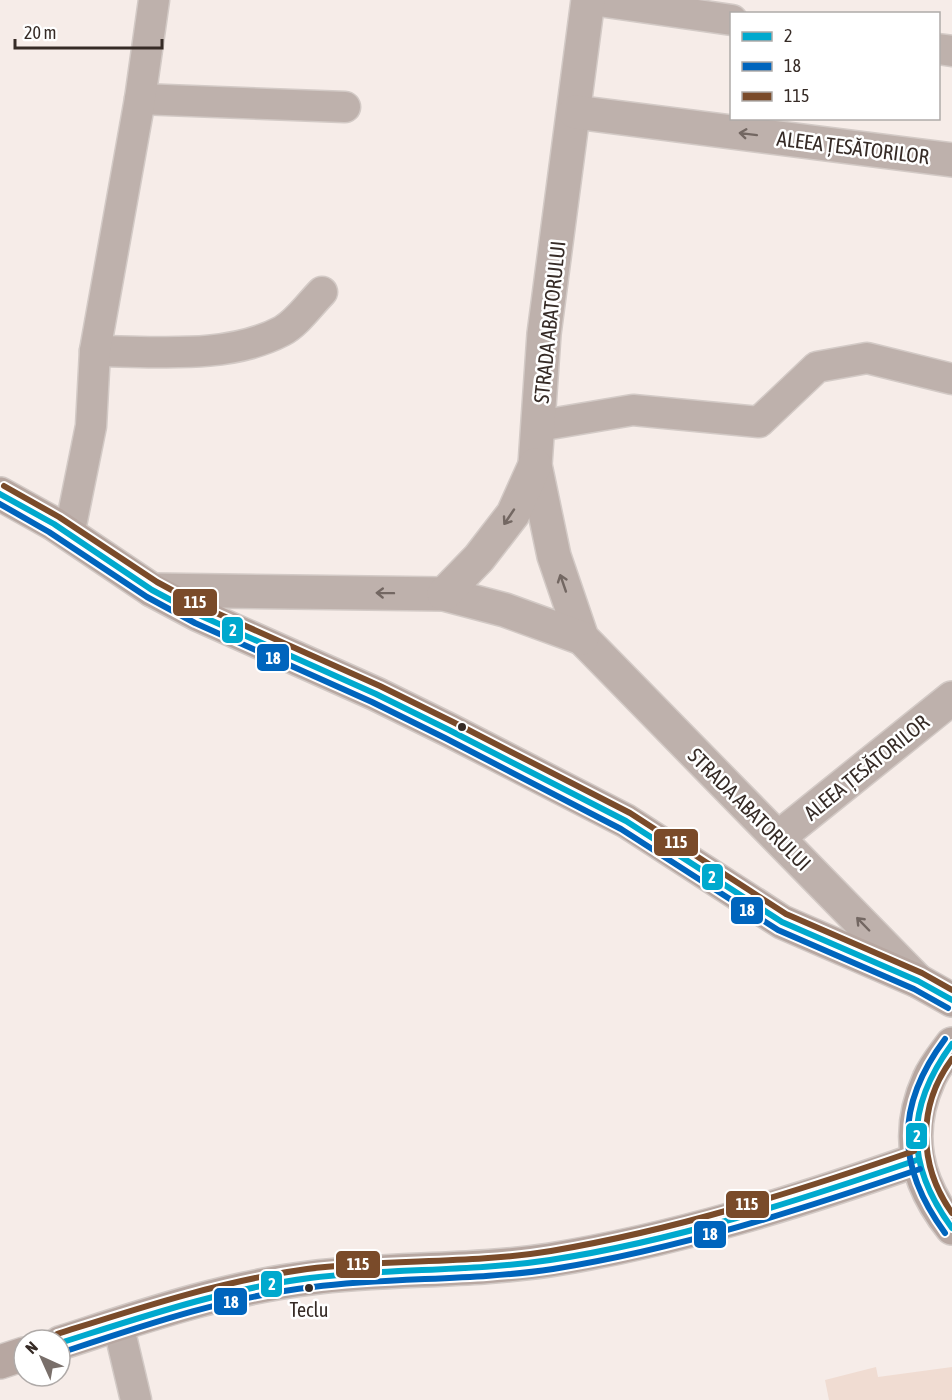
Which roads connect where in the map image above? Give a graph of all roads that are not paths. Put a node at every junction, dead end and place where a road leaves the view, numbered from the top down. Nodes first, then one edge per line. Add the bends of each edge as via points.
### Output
1 (154, 0) edge
2 (590, 0) edge
3 (730, 20) edge
4 (140, 99) junction
5 (345, 107) dead end
6 (575, 112) junction
7 (952, 160) edge
8 (322, 292) dead end
9 (95, 351) junction
10 (952, 379) edge
11 (538, 426) junction
12 (535, 465) junction
13 (0, 494) edge
14 (69, 535) junction
15 (152, 590) junction
16 (444, 594) junction
17 (582, 638) junction
18 (952, 698) edge
19 (779, 837) junction
20 (918, 981) junction
21 (952, 1000) edge
22 (952, 1044) edge
23 (917, 1160) junction
24 (952, 1228) edge
25 (118, 1324) junction
26 (72, 1339) edge
27 (136, 1400) edge

1 - 4 lane
2 - 3 lane
2 - 6 street, STRADA ABATORULUI
4 - 5 lane
4 - 9 lane
7 -> 6 street, ALEEA ȚESĂTORILOR
6 - 11 street, STRADA ABATORULUI via 544,334
8 - 9 lane via 284,330 245,345 188,351
9 - 14 lane via 91,426
10 - 11 lane via 867,358 817,367 759,422 633,410
11 - 12 street, STRADA ABATORULUI
12 -> 16 street via 513,514
17 -> 12 street, STRADA ABATORULUI via 554,556
13 - 14 main road, STRADA ABATORULUI
14 - 15 main road, STRADA ABATORULUI
16 -> 15 street, STRADA ABATORULUI
15 - 20 main road, STRADA ABATORULUI via 459,735 626,821 782,922
16 - 17 street, STRADA ABATORULUI via 505,610
17 - 19 street, STRADA ABATORULUI
18 - 19 street, ALEEA ȚESĂTORILOR
20 -> 19 street, STRADA ABATORULUI
20 - 21 main road, STRADA ABATORULUI
22 - 23 main road via 929,1079 917,1118
23 - 24 main road via 932,1203
23 - 25 main road via 785,1205 614,1249 536,1261 310,1278 215,1297
25 - 26 main road
25 - 27 lane

